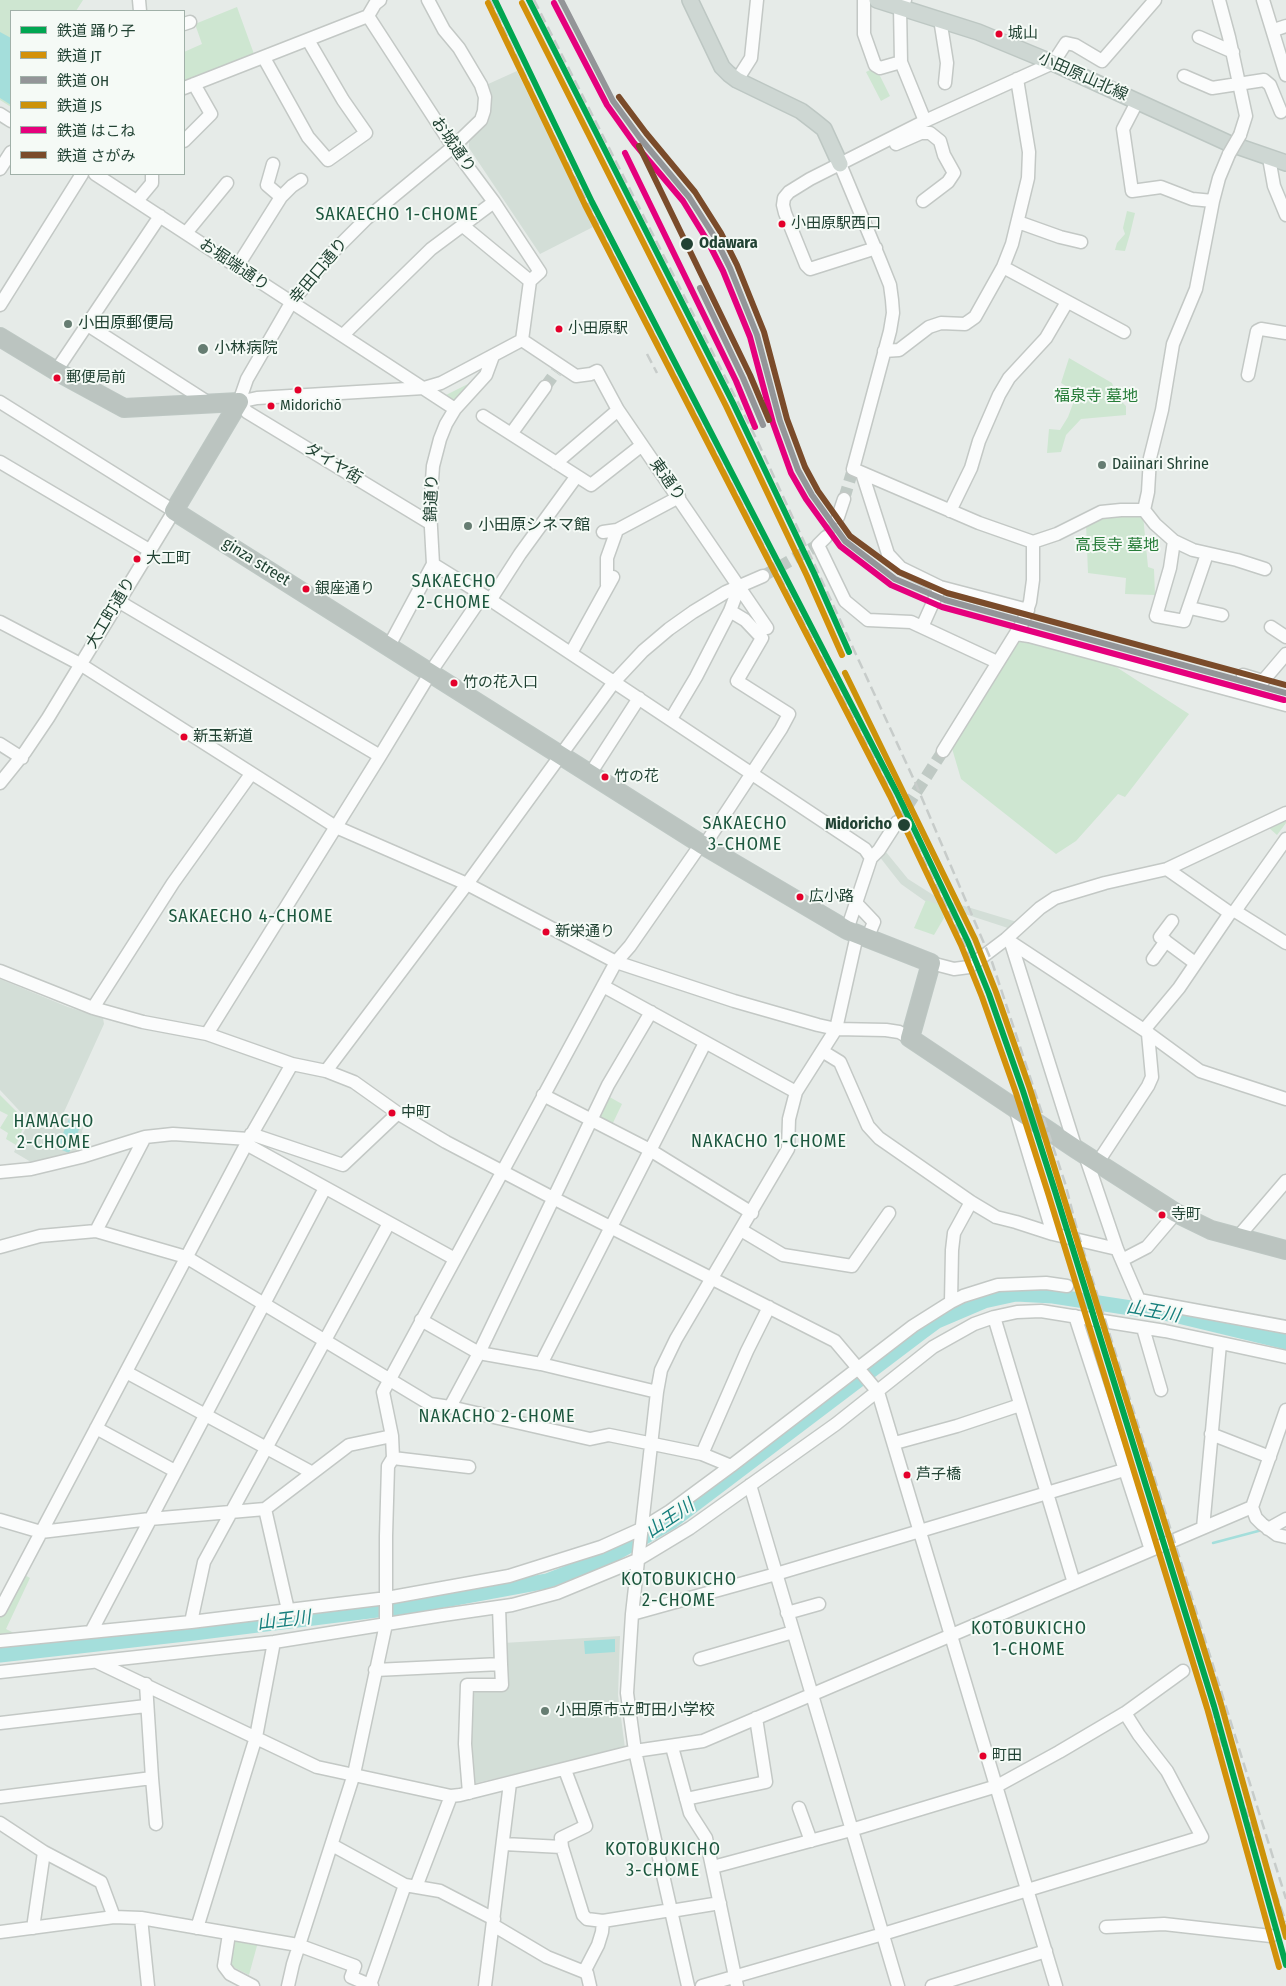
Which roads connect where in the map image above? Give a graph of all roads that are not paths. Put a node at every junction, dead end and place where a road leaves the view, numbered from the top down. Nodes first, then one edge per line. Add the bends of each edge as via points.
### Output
1 (380, 0) edge
2 (428, 0) edge
3 (690, 0) edge
4 (757, 0) edge
5 (864, 0) edge
6 (877, 0) edge
7 (1155, 0) edge
8 (1219, 0) edge
9 (1263, 0) edge
10 (903, 3) edge
11 (368, 16) junction
12 (940, 19) junction
13 (1199, 37) dead end
14 (308, 40) junction
15 (1232, 52) junction
16 (264, 58) junction
17 (901, 62) junction
18 (1053, 63) junction
19 (1286, 75) edge
20 (1184, 76) dead end
21 (1017, 79) junction
22 (737, 80) junction
23 (945, 83) dead end
24 (1239, 85) junction
25 (189, 86) edge
26 (1137, 102) junction
27 (1282, 112) dead end
28 (925, 121) junction
29 (185, 140) edge
30 (454, 147) junction
31 (10, 154) edge
32 (1269, 158) junction
33 (1286, 163) edge
34 (273, 164) dead end
35 (841, 168) junction
36 (0, 169) edge
37 (81, 175) edge
38 (97, 175) edge
39 (152, 175) edge
40 (302, 180) dead end
41 (227, 184) dead end
42 (281, 197) junction
43 (137, 201) junction
44 (923, 201) dead end
45 (494, 202) junction
46 (1213, 202) junction
47 (1286, 215) edge
48 (160, 216) junction
49 (1018, 222) junction
50 (462, 225) junction
51 (186, 233) junction
52 (1081, 242) dead end
53 (876, 248) junction
54 (237, 267) junction
55 (1003, 267) junction
56 (530, 281) junction
57 (1067, 302) junction
58 (291, 303) junction
59 (0, 305) edge
60 (86, 324) junction
61 (1124, 332) dead end
62 (1286, 334) edge
63 (343, 335) junction
64 (522, 340) junction
65 (2, 343) edge
66 (884, 351) junction
67 (493, 356) junction
68 (56, 370) junction
69 (1248, 375) dead end
70 (545, 387) tunnel mouth
71 (424, 388) junction
72 (0, 402) edge
73 (239, 402) junction
74 (209, 403) junction
75 (455, 409) junction
76 (618, 410) junction
77 (483, 416) dead end
78 (511, 434) junction
79 (642, 445) junction
80 (0, 462) edge
81 (556, 463) junction
82 (857, 471) junction
83 (576, 477) junction
84 (679, 497) junction
85 (844, 499) tunnel mouth
86 (174, 510) junction
87 (1144, 510) junction
88 (950, 511) junction
89 (838, 517) tunnel mouth
90 (430, 522) junction
91 (618, 530) junction
92 (603, 532) dead end
93 (822, 541) dead end
94 (1174, 541) junction
95 (1033, 542) junction
96 (149, 550) junction
97 (1208, 554) junction
98 (433, 564) junction
99 (1265, 569) dead end
100 (762, 576) tunnel mouth
101 (739, 587) junction
102 (940, 587) junction
103 (487, 597) junction
104 (118, 601) junction
105 (1190, 608) junction
106 (1028, 610) junction
107 (730, 611) junction
108 (1222, 615) dead end
109 (0, 622) edge
110 (922, 627) junction
111 (1271, 627) dead end
112 (767, 628) dead end
113 (1016, 634) junction
114 (1286, 637) edge
115 (389, 646) junction
116 (571, 653) junction
117 (1286, 654) edge
118 (997, 662) junction
119 (80, 664) junction
120 (430, 672) junction
121 (1243, 675) dead end
122 (614, 682) junction
123 (639, 698) junction
124 (1286, 705) edge
125 (671, 719) junction
126 (0, 744) edge
127 (944, 751) tunnel mouth
128 (560, 754) junction
129 (380, 756) junction
130 (22, 758) junction
131 (752, 773) junction
132 (251, 774) junction
133 (590, 774) junction
134 (0, 783) edge
135 (1286, 814) edge
136 (897, 822) tunnel mouth
137 (336, 827) junction
138 (1286, 839) edge
139 (702, 845) junction
140 (872, 858) junction
141 (1167, 869) junction
142 (467, 884) junction
143 (856, 903) junction
144 (1232, 912) junction
145 (1172, 921) dead end
146 (857, 934) junction
147 (1008, 941) junction
148 (1166, 941) junction
149 (1286, 943) edge
150 (1153, 958) dead end
151 (616, 962) junction
152 (931, 963) junction
153 (1195, 963) junction
154 (0, 971) edge
155 (603, 986) junction
156 (92, 1008) junction
157 (651, 1012) junction
158 (836, 1029) junction
159 (1146, 1032) junction
160 (207, 1034) junction
161 (910, 1038) junction
162 (705, 1043) junction
163 (822, 1051) junction
164 (292, 1064) junction
165 (326, 1071) junction
166 (796, 1092) junction
167 (543, 1095) junction
168 (1286, 1099) edge
169 (1014, 1108) junction
170 (398, 1113) junction
171 (592, 1120) junction
172 (145, 1137) junction
173 (249, 1139) junction
174 (650, 1150) junction
175 (1086, 1155) junction
176 (502, 1171) junction
177 (0, 1172) edge
178 (1286, 1181) edge
179 (325, 1188) junction
180 (553, 1198) junction
181 (972, 1202) junction
182 (752, 1213) junction
183 (889, 1213) dead end
184 (1176, 1213) junction
185 (389, 1223) junction
186 (611, 1227) junction
187 (741, 1230) junction
188 (96, 1231) junction
189 (1052, 1234) junction
190 (1238, 1237) junction
191 (0, 1248) edge
192 (1286, 1250) edge
193 (1119, 1254) junction
194 (186, 1257) junction
195 (455, 1259) junction
196 (713, 1279) junction
197 (1067, 1286) dead end
198 (951, 1302) junction
199 (264, 1305) junction
200 (769, 1307) junction
201 (1075, 1316) junction
202 (994, 1317) junction
203 (421, 1320) junction
204 (1286, 1327) edge
205 (1143, 1328) junction
206 (325, 1341) junction
207 (1220, 1344) junction
208 (479, 1353) junction
209 (1286, 1357) edge
210 (541, 1364) junction
211 (860, 1368) junction
212 (126, 1372) junction
213 (388, 1380) junction
214 (1161, 1390) dead end
215 (657, 1392) junction
216 (878, 1392) junction
217 (1020, 1404) junction
218 (450, 1407) junction
219 (1285, 1415) edge
220 (204, 1416) junction
221 (96, 1428) junction
222 (1211, 1434) junction
223 (392, 1436) junction
224 (1281, 1440) edge
225 (895, 1442) junction
226 (652, 1445) junction
227 (267, 1448) junction
228 (702, 1454) junction
229 (1270, 1457) junction
230 (393, 1458) junction
231 (731, 1466) junction
232 (469, 1467) dead end
233 (1124, 1470) junction
234 (175, 1471) junction
235 (311, 1472) junction
236 (750, 1485) junction
237 (1048, 1493) junction
238 (1252, 1507) junction
239 (265, 1509) junction
240 (233, 1511) junction
241 (150, 1519) junction
242 (1286, 1519) edge
243 (0, 1520) edge
244 (641, 1528) junction
245 (1203, 1528) junction
246 (1268, 1529) junction
247 (921, 1530) junction
248 (42, 1532) junction
249 (1286, 1537) edge
250 (1151, 1550) junction
251 (637, 1560) junction
252 (776, 1574) junction
253 (1074, 1583) junction
254 (387, 1600) junction
255 (819, 1604) dead end
256 (498, 1607) junction
257 (0, 1610) edge
258 (288, 1610) junction
259 (787, 1613) junction
260 (632, 1614) junction
261 (191, 1622) junction
262 (386, 1623) junction
263 (91, 1632) junction
264 (793, 1632) junction
265 (950, 1637) junction
266 (0, 1641) edge
267 (274, 1642) junction
268 (700, 1659) dead end
269 (97, 1662) junction
270 (501, 1664) junction
271 (375, 1670) junction
272 (1183, 1671) dead end
273 (0, 1672) edge
274 (146, 1684) junction
275 (811, 1695) junction
276 (146, 1706) junction
277 (1125, 1712) junction
278 (756, 1718) junction
279 (0, 1723) edge
280 (256, 1737) junction
281 (672, 1746) junction
282 (635, 1751) junction
283 (565, 1770) junction
284 (354, 1774) junction
285 (152, 1778) junction
286 (510, 1783) junction
287 (996, 1786) junction
288 (469, 1793) junction
289 (0, 1796) edge
290 (450, 1796) junction
291 (686, 1799) junction
292 (800, 1808) dead end
293 (0, 1823) edge
294 (156, 1824) dead end
295 (851, 1830) junction
296 (811, 1841) junction
297 (504, 1844) junction
298 (332, 1845) junction
299 (562, 1847) junction
300 (44, 1852) junction
301 (713, 1867) junction
302 (411, 1886) junction
303 (1027, 1890) junction
304 (720, 1903) junction
305 (671, 1911) junction
306 (114, 1917) junction
307 (141, 1918) junction
308 (494, 1922) junction
309 (603, 1922) junction
310 (1106, 1927) dead end
311 (33, 1928) junction
312 (197, 1928) junction
313 (0, 1932) edge
314 (229, 1934) junction
315 (883, 1934) junction
316 (1272, 1936) dead end
317 (298, 1946) junction
318 (1046, 1951) junction
319 (584, 1972) junction
320 (736, 1981) edge
321 (148, 1986) edge
322 (253, 1986) edge
323 (288, 1986) edge
324 (371, 1986) edge
325 (485, 1986) edge
326 (590, 1986) edge
327 (688, 1986) edge
328 (702, 1986) edge
329 (898, 1986) edge
330 (932, 1986) edge
331 (1056, 1986) edge

1 - 11 street
2 - 30 street, 幸田口通り via 444,30 468,60 485,97 481,120
3 - 22 main road via 722,67
4 - 22 street via 751,58
5 - 17 street via 864,34 875,65 880,68
6 - 10 main road, 小田原山北線
7 - 18 street via 1102,61 1070,42 1064,45
8 - 15 street
9 - 19 street
10 - 12 main road, 小田原山北線
10 - 17 street
11 - 14 street
11 - 30 street, お城通り
12 - 18 main road, 小田原山北線
12 - 23 street via 947,63
13 - 15 street
14 - 16 street
14 - 16 street via 366,132 328,160 308,136
15 - 24 street
16 - 25 street
17 - 28 street
18 - 21 street
18 - 26 main road, 小田原山北線
20 - 24 street via 1212,88
21 - 28 street
21 - 49 street via 1030,152
22 - 35 main road via 801,111 824,129
24 - 27 street via 1264,80 1270,85
24 - 46 street, bridge via 1246,116 1219,178
25 - 29 street via 211,114
26 - 32 main road, 小田原山北線
26 - 46 street via 1123,129 1132,191 1161,188 1192,199
28 - 35 street
30 - 45 street, お城通り
30 - 58 street, 幸田口通り via 366,219 332,253
31 - 36 street
32 - 33 main road, 小田原山北線
32 - 47 street via 1274,186
34 - 42 street via 267,185
35 - 44 street via 921,133 930,133 940,141 954,173 948,182
35 - 53 street
35 - 53 street via 798,187 784,198 785,213 806,265 810,269
37 - 59 street
38 - 43 street, お堀端通り
39 - 43 street via 152,183
40 - 42 street
41 - 51 street
42 - 54 street
43 - 48 street, お堀端通り
45 - 50 street
45 - 56 street, お城通り via 540,272
46 - 87 street via 1196,289 1172,344 1162,410 1150,458
48 - 51 street, お堀端通り
48 - 60 street
49 - 52 street
49 - 55 street
50 - 56 street
50 - 63 street via 431,249
51 - 54 street, お堀端通り
53 - 66 street via 892,300 893,313
54 - 58 street, お堀端通り
55 - 57 street
55 - 66 street via 974,317 965,324 941,323 929,327 899,350
56 - 64 street
57 - 61 street
57 - 88 street via 1046,338 1020,365 999,395 971,468
58 - 63 street, お堀端通り
58 - 73 street, 幸田口通り via 248,379
60 - 68 street
60 - 74 street
62 - 69 street via 1257,331
63 - 71 street, お堀端通り
64 - 67 street
64 - 76 street, 東通り via 576,376 597,371
65 - 68 highway
66 - 82 street
67 - 71 street
67 - 75 street, 錦通り via 486,375
68 - 74 highway via 124,408
70 - 78 street
71 - 73 street via 257,398
71 - 75 street, お堀端通り
72 - 86 street
73 - 74 highway
73 - 86 highway
73 - 90 street, ダイヤ街 via 247,412
75 - 90 street, 錦通り via 446,424 433,466
76 - 79 street, 東通り
76 - 81 street
77 - 78 street
78 - 81 street
79 - 83 street via 591,485
79 - 84 street, 東通り
80 - 96 street
81 - 83 street
82 - 88 street
82 - 102 street via 888,554 901,568
83 - 103 street
84 - 91 street
84 - 101 street, 東通り
85 - 89 street
86 - 96 street, 大工町通り
86 - 115 highway, ginza street
87 - 94 street
87 - 95 street via 1100,512 1057,534
88 - 95 street
90 - 98 street, 錦通り
91 - 92 street
91 - 116 street via 607,558 610,582
93 - 110 street via 845,602 868,620 911,622
94 - 97 street
94 - 105 street via 1156,616 1184,621
95 - 106 street via 1033,580
96 - 104 street, 大工町通り
97 - 99 street
97 - 105 street
98 - 103 street
98 - 115 street
100 - 101 street
101 - 107 street
101 - 112 street, 東通り
101 - 122 street via 669,629
102 - 106 street
102 - 110 street
103 - 116 street
103 - 120 street
104 - 119 street, 大工町通り
104 - 129 street
105 - 108 street
106 - 113 street
107 - 125 street
107 - 131 street via 745,620 762,638 737,681 790,714
109 - 119 street
110 - 118 street
111 - 114 street
113 - 118 street
113 - 124 street
115 - 120 highway, ginza street
116 - 122 street
117 - 121 street via 1263,680
118 - 127 street
119 - 130 street, 大工町通り
119 - 132 street
120 - 128 highway, ginza street
120 - 129 street
122 - 123 street
122 - 128 street
123 - 125 street
123 - 133 street
125 - 131 street
126 - 130 street
128 - 133 highway, ginza street
128 - 142 street
129 - 137 street
130 - 134 street, 大工町通り
131 - 139 street
131 - 140 street via 865,849
132 - 137 street
132 - 156 street via 173,883
133 - 139 highway, ginza street
135 - 141 street
136 - 140 street
137 - 142 street
137 - 160 street
138 - 144 street
139 - 146 highway, ginza street
139 - 151 street
140 - 143 street
141 - 144 street
141 - 147 street via 1055,898 1025,920
142 - 151 street
142 - 165 street
143 - 146 street
143 - 146 street via 874,922
144 - 149 street
144 - 153 street
145 - 148 street via 1160,937
146 - 152 highway, ginza street
146 - 158 street
147 - 152 street via 969,967 954,969
147 - 159 street
147 - 175 street
148 - 150 street
148 - 153 street
151 - 155 street
151 - 158 street via 734,1001
152 - 161 highway
153 - 159 street
154 - 156 street
155 - 157 street
155 - 167 street
156 - 160 street
157 - 162 street
157 - 171 street via 608,1085
158 - 161 street via 886,1030
158 - 163 street
159 - 168 street via 1200,1071
159 - 175 street via 1152,1077 1148,1086
160 - 164 street
161 - 169 highway
162 - 166 street
162 - 174 street
163 - 166 street
163 - 181 street via 840,1062 868,1126 879,1138
164 - 165 street
164 - 173 street
165 - 170 street via 354,1082
166 - 182 street via 789,1119 788,1149
167 - 171 street
167 - 176 street
169 - 175 highway
169 - 189 street
170 - 173 street via 343,1165
170 - 176 street
171 - 174 street
171 - 180 street
172 - 173 street via 173,1134
172 - 177 street via 74,1159
172 - 188 street
173 - 179 street
173 - 194 street
174 - 182 street
174 - 186 street
175 - 184 highway
175 - 193 street
176 - 180 street
176 - 195 street
178 - 190 street
179 - 185 street
179 - 199 street
180 - 186 street
180 - 208 street
181 - 189 street via 996,1217
181 - 198 street via 954,1233
182 - 187 street
183 - 187 street via 852,1266 784,1255
184 - 190 highway via 1211,1230
184 - 193 street via 1147,1246
185 - 195 street
185 - 206 street
186 - 196 street
186 - 210 street
187 - 196 street
188 - 191 street via 40,1236
188 - 194 street
189 - 193 street
190 - 192 highway
193 - 204 street via 1139,1300
194 - 199 street
194 - 212 street
195 - 203 street
196 - 200 street
196 - 215 street via 667,1357
197 - 198 street via 1046,1283 998,1285
198 - 211 street via 913,1326
199 - 206 street
199 - 220 street
200 - 211 street via 836,1341
200 - 228 street
201 - 202 street via 1041,1311
201 - 205 street
201 - 233 street
202 - 216 street via 974,1324 933,1347
202 - 217 street
203 - 208 street
203 - 213 street
205 - 207 street
205 - 214 street
206 - 213 street
206 - 227 street
207 - 209 street
207 - 222 street
208 - 210 street
208 - 218 street
210 - 215 street
211 - 216 street
211 - 231 street
212 - 220 street
212 - 221 street
213 - 218 street via 430,1404
213 - 223 street via 383,1392
215 - 226 street
216 - 225 street
216 - 236 street
217 - 225 street via 957,1426
217 - 237 street
218 - 226 street via 590,1440 609,1435
219 - 224 street
220 - 227 street
220 - 234 street
221 - 234 street
221 - 248 street
222 - 229 street
222 - 245 street
223 - 230 street
223 - 235 street via 348,1445
224 - 229 street
225 - 247 street
226 - 228 street
226 - 244 street
227 - 235 street
227 - 240 street
228 - 231 street
229 - 238 street
230 - 232 street
230 - 254 street via 388,1466
231 - 244 street
233 - 237 street
233 - 250 street
234 - 241 street
235 - 239 street
236 - 251 street via 690,1528
236 - 252 street
237 - 247 street
237 - 253 street
238 - 245 street
238 - 246 street via 1256,1518
239 - 240 street
239 - 258 street
240 - 241 street
240 - 261 street via 204,1562
241 - 248 street
241 - 263 street
242 - 246 street
243 - 248 street
244 - 251 street
244 - 254 street via 601,1547 529,1571
245 - 250 street
246 - 249 street
247 - 252 street
247 - 265 street
248 - 257 street
250 - 253 street
251 - 256 street via 557,1593
251 - 260 street
252 - 259 street
252 - 260 street
253 - 265 street
254 - 258 street
254 - 262 street
255 - 259 street
256 - 262 street
256 - 270 street
258 - 261 street
259 - 264 street
260 - 282 street via 627,1693
261 - 263 street
262 - 267 street
262 - 271 street
263 - 266 street
264 - 268 street
264 - 275 street
265 - 275 street
265 - 287 street
267 - 269 street
267 - 280 street
269 - 273 street
269 - 274 street
270 - 271 street
270 - 288 street via 502,1685 467,1685 465,1744
271 - 284 street
272 - 277 street
274 - 276 street
274 - 280 street
275 - 278 street
275 - 295 street
276 - 279 street
276 - 285 street
277 - 287 street
277 - 303 street via 1166,1771 1202,1837
278 - 281 street via 703,1741
278 - 291 street via 766,1782
280 - 284 street via 317,1767
280 - 312 street
281 - 282 street
281 - 291 street
282 - 283 street
282 - 305 street
283 - 286 street
283 - 299 street via 586,1826 562,1838
284 - 290 street
284 - 298 street
285 - 289 street
285 - 294 street
286 - 288 street
286 - 297 street
287 - 295 street
287 - 303 street
288 - 290 street
290 - 302 street
291 - 301 street via 690,1813 706,1838
292 - 296 street
293 - 300 street
295 - 296 street
295 - 315 street
296 - 301 street
297 - 299 street
297 - 308 street
298 - 302 street
298 - 317 street
299 - 309 street via 583,1915
300 - 306 street via 101,1882
300 - 311 street
301 - 304 street
302 - 308 street via 440,1891
302 - 324 street
303 - 315 street
303 - 318 street
304 - 305 street
304 - 320 street
305 - 309 street
305 - 327 street
306 - 307 street
306 - 311 street
307 - 312 street
307 - 321 street
308 - 319 street via 546,1957
308 - 325 street
309 - 319 street via 598,1945
310 - 316 street via 1164,1924
311 - 313 street
312 - 314 street
314 - 317 street
314 - 322 street via 224,1966 230,1974
315 - 320 street
315 - 329 street
317 - 323 street
317 - 324 street via 355,1966 351,1977
318 - 330 street
318 - 331 street
319 - 326 street
320 - 328 street

